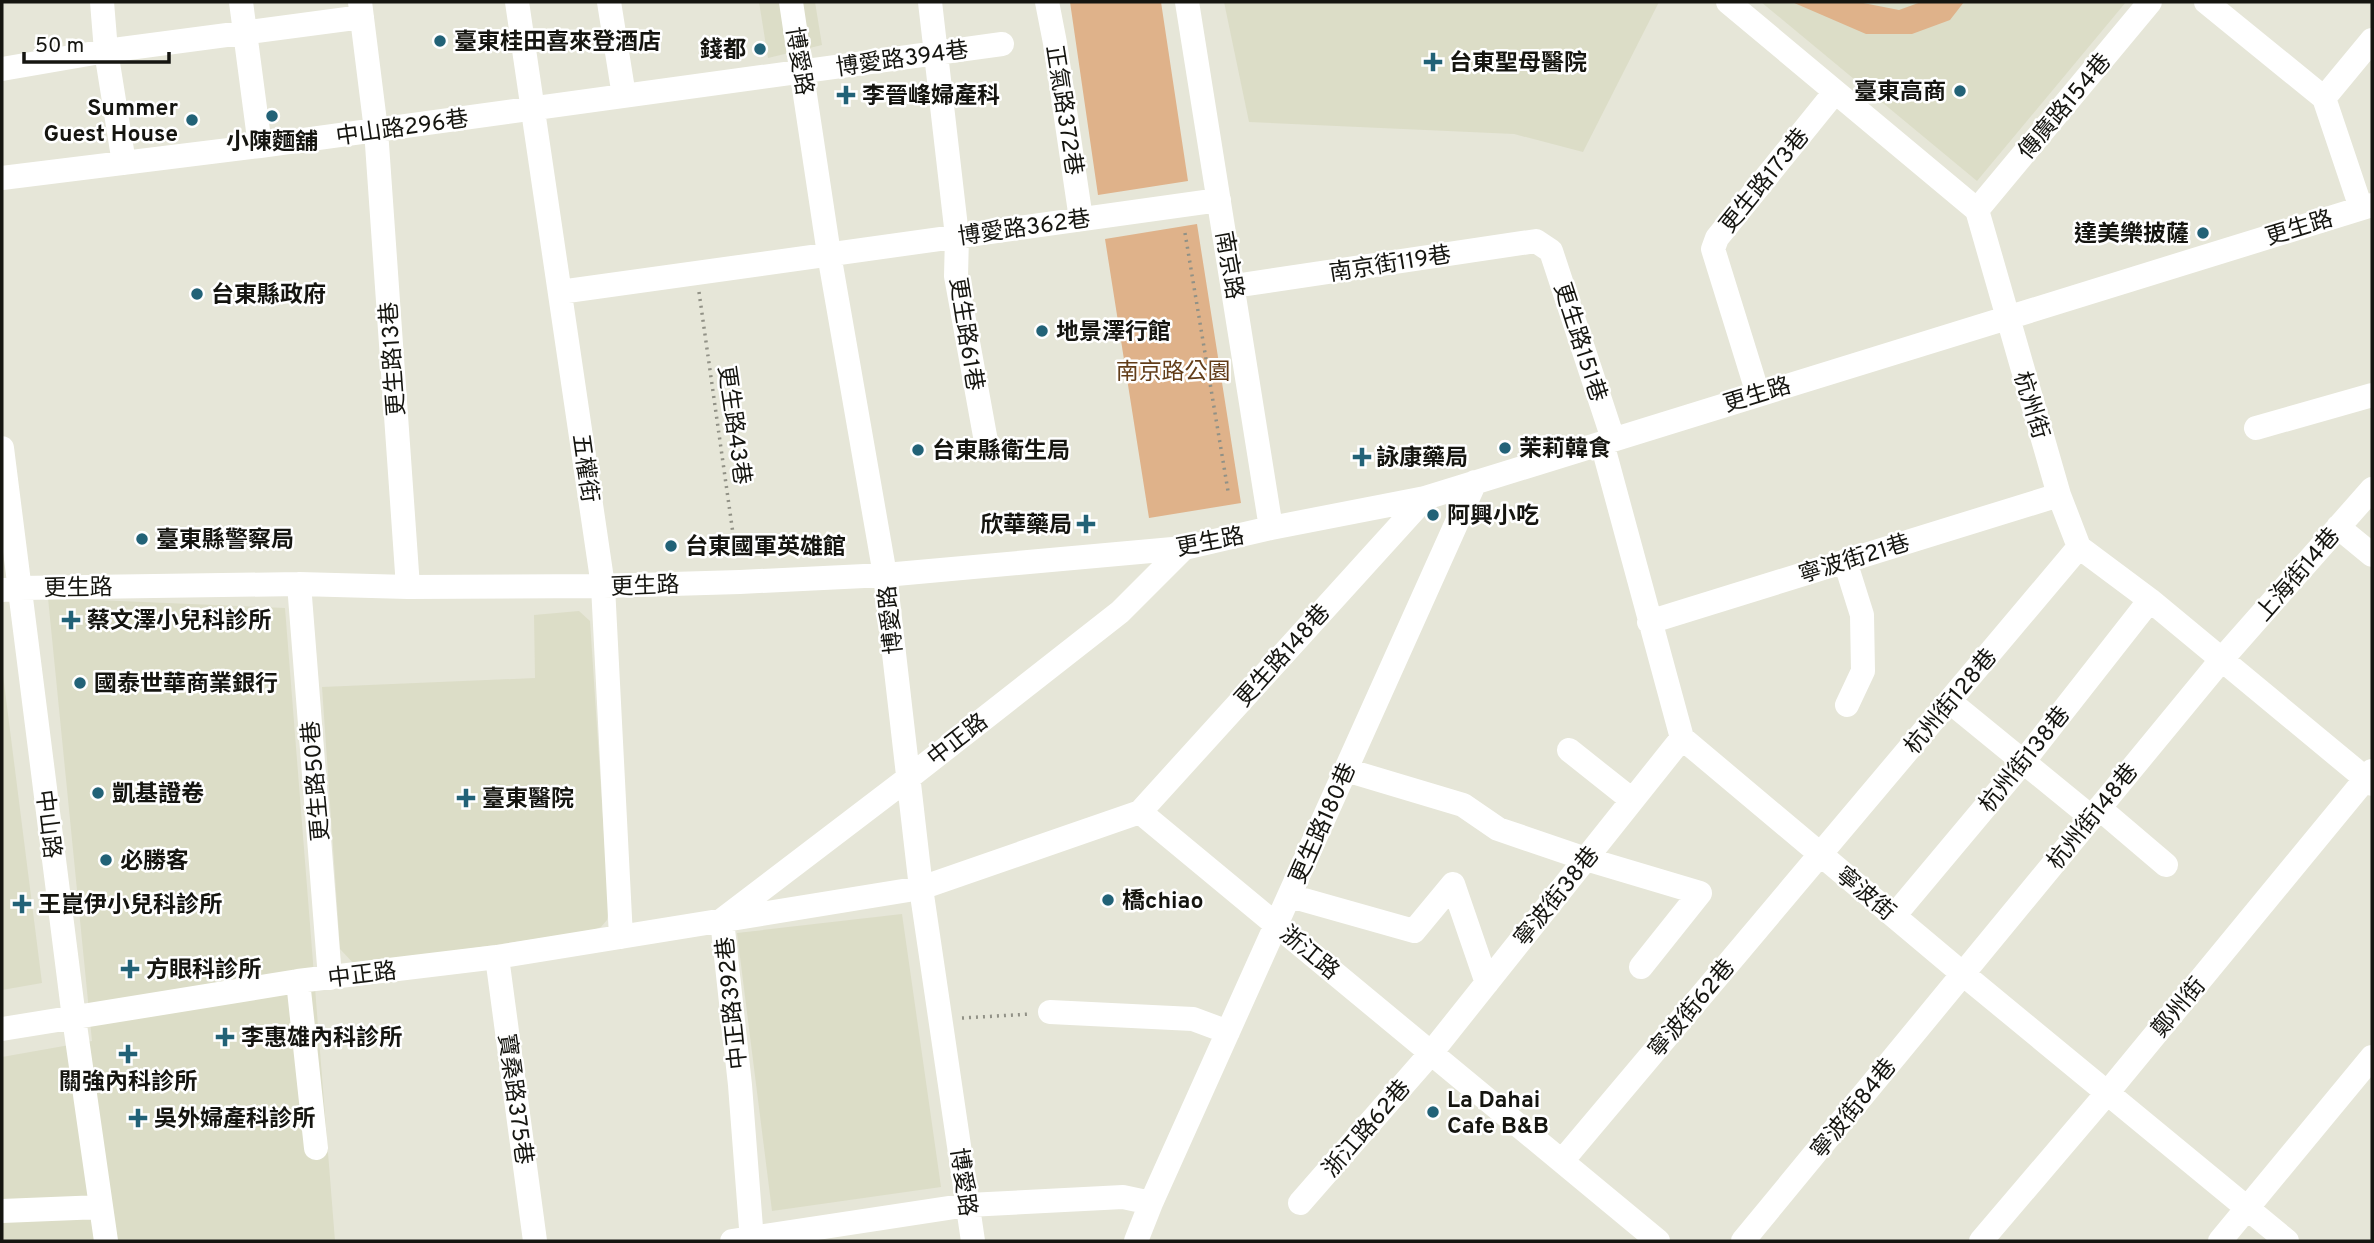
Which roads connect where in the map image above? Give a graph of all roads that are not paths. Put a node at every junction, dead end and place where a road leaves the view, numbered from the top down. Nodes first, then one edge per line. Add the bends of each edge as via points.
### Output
1 (102, 2) edge
2 (241, 2) edge
3 (517, 2) edge
4 (609, 2) edge
5 (791, 2) edge
6 (930, 2) edge
7 (1047, 2) edge
8 (1187, 2) edge
9 (1728, 2) edge
10 (2150, 2) edge
11 (2206, 2) edge
12 (361, 9) edge
13 (245, 32) junction
14 (2372, 40) edge
15 (1002, 44) dead end
16 (106, 51) junction
17 (937, 53) junction
18 (2, 69) edge
19 (802, 72) junction
20 (1836, 92) junction
21 (625, 96) junction
22 (2325, 98) junction
23 (532, 109) junction
24 (376, 130) junction
25 (260, 146) junction
26 (124, 163) junction
27 (2, 178) edge
28 (1219, 200) junction
29 (2367, 206) edge
30 (1977, 211) junction
31 (1081, 219) junction
32 (957, 236) junction
33 (1546, 247) joint
34 (829, 254) junction
35 (1234, 286) junction
36 (560, 292) junction
37 (2007, 317) junction
38 (1758, 394) junction
39 (2372, 395) edge
40 (2256, 428) dead end
41 (1608, 441) junction
42 (986, 447) dead end
43 (2, 448) edge
44 (1475, 482) junction
45 (2372, 489) edge
46 (2059, 495) junction
47 (1425, 498) junction
48 (2338, 527) junction
49 (1271, 528) junction
50 (2079, 547) junction
51 (1184, 548) junction
52 (2372, 555) edge
53 (1845, 561) junction
54 (885, 575) junction
55 (299, 584) junction
56 (603, 586) junction
57 (408, 587) junction
58 (10, 589) edge
59 (2150, 600) junction
60 (1649, 622) junction
61 (2222, 659) junction
62 (1949, 701) junction
63 (1847, 705) dead end
64 (1682, 738) junction
65 (1569, 750) dead end
66 (2023, 762) junction
67 (1346, 770) junction
68 (2370, 778) edge
69 (907, 779) junction
70 (1632, 800) junction
71 (1140, 812) junction
72 (2095, 813) junction
73 (1820, 854) junction
74 (1586, 859) junction
75 (2166, 865) dead end
76 (921, 888) junction
77 (1290, 896) junction
78 (1894, 916) junction
79 (722, 920) junction
80 (1276, 925) junction
81 (621, 937) junction
82 (497, 957) junction
83 (1641, 967) dead end
84 (1963, 974) junction
85 (330, 978) junction
86 (298, 981) junction
87 (1487, 983) junction
88 (1050, 1012) road end
89 (74, 1018) junction
90 (2, 1029) edge
91 (1228, 1032) junction
92 (1431, 1053) junction
93 (2372, 1057) edge
94 (2108, 1092) junction
95 (316, 1148) dead end
96 (1562, 1161) junction
97 (1151, 1203) junction
98 (1300, 1203) dead end
99 (968, 1205) junction
100 (101, 1207) junction
101 (2247, 1209) junction
102 (2, 1211) edge
103 (745, 1240) edge
104 (106, 1241) edge
105 (535, 1241) edge
106 (973, 1241) edge
107 (1136, 1241) edge
108 (1658, 1241) edge
109 (1743, 1241) edge
110 (1981, 1241) edge
111 (2220, 1241) edge
112 (2287, 1241) edge

1 - 16 street
2 - 13 street
3 - 23 street, 五權街
4 - 21 street
5 - 19 street, 博愛路
6 - 17 street, 更生路61巷
7 - 31 street, 正氣路372巷
8 - 28 street, 南京路
9 - 20 street
10 - 30 street, 傳廣路154巷
11 - 22 street
12 - 13 street
12 - 24 street, 更生路13巷
13 - 16 street
13 - 25 street
14 - 22 street
15 - 17 street, 博愛路394巷
16 - 18 street
16 - 26 street
17 - 19 street, 博愛路394巷
17 - 32 street, 更生路61巷
19 - 21 street, 中山路296巷
19 - 34 street, 博愛路
20 - 30 street
20 - 38 street, 更生路173巷 via 1717,238 1713,249
21 - 23 street, 中山路296巷
22 - 29 street
23 - 24 street, 中山路296巷
23 - 36 street, 五權街
24 - 25 street, 中山路296巷
24 - 57 street, 更生路13巷
25 - 26 street, 中山路296巷
26 - 27 street, 中山路296巷
28 - 31 street, 博愛路362巷
28 - 35 street, 南京路
29 - 37 street, 更生路
30 - 37 street, 杭州街
31 - 32 street, 博愛路362巷
32 - 34 street, 博愛路362巷
32 - 42 street, 更生路61巷 via 956,276
33 - 35 street, 南京街119巷 via 1536,241
33 - 41 street, 更生路151巷 via 1551,251
34 - 36 street, 博愛路362巷
34 - 54 street, 博愛路
35 - 49 street, 南京路
36 - 56 street, 五權街
37 - 38 street, 更生路
37 - 46 street, 杭州街
38 - 41 street, 更生路
39 - 40 street
41 - 44 street, 更生路
41 - 60 street
43 - 58 street, 中山路
44 - 47 street, 更生路
44 - 67 street, 更生路180巷
45 - 48 street, 上海街14巷
46 - 50 street, 杭州街
46 - 53 street, 寧波街21巷
47 - 49 street, 更生路
47 - 71 street, 更生路148巷
48 - 52 street
48 - 61 street, 上海街14巷
49 - 51 street, 更生路
50 - 59 street
50 - 62 street, 杭州街128巷
51 - 54 street, 更生路
51 - 69 street, 中正路 via 1120,612
53 - 60 street, 寧波街21巷
53 - 63 street via 1862,615 1863,671
54 - 56 street, 更生路
54 - 69 street, 博愛路
55 - 57 street, 更生路
55 - 58 street, 更生路
55 - 85 street, 更生路50巷
56 - 57 street, 更生路
56 - 81 street, 五權街
58 - 89 street, 中山路
59 - 61 street
59 - 66 street, 杭州街138巷
60 - 64 street
61 - 68 street
61 - 72 street, 杭州街148巷
62 - 66 street
62 - 73 street, 杭州街128巷
64 - 70 street, 寧波街38巷
64 - 73 street, 寧波街
65 - 70 street
66 - 72 street
66 - 78 street, 杭州街138巷
67 - 74 street via 1463,806 1498,829
67 - 77 street, 更生路180巷
68 - 94 street, 鄭州街
69 - 76 street, 博愛路
69 - 79 street, 中正路
70 - 74 street, 寧波街38巷
71 - 76 street
71 - 80 street, 浙江路
72 - 75 street
72 - 84 street, 杭州街148巷
73 - 78 street, 寧波街
73 - 96 street, 寧波街62巷
74 - 83 street via 1700,893
74 - 87 street, 寧波街38巷
76 - 79 street, 中正路
76 - 99 street, 博愛路
77 - 80 street, 更生路180巷
77 - 87 street via 1414,931 1453,884
78 - 84 street, 寧波街
79 - 81 street, 中正路
79 - 103 street, 中正路392巷 via 740,1085
80 - 91 street, 更生路180巷
80 - 92 street, 浙江路
81 - 82 street, 中正路
82 - 85 street, 中正路
82 - 105 street, 寶桑路375巷
84 - 94 street, 寧波街
84 - 109 street, 寧波街84巷
85 - 86 street, 中正路
86 - 89 street, 中正路
86 - 95 street
87 - 92 street, 寧波街38巷
88 - 91 street via 1194,1019
89 - 90 street, 中正路
89 - 100 street, 中山路
91 - 97 street, 更生路180巷
92 - 96 street, 浙江路
92 - 98 street, 浙江路62巷
93 - 101 street
94 - 101 street, 寧波街
94 - 110 street, 鄭州街
96 - 108 street, 浙江路
97 - 99 street via 1123,1196
97 - 107 street, 更生路180巷
99 - 103 street
99 - 106 street, 博愛路
100 - 102 street
100 - 104 street, 中山路
101 - 111 street
101 - 112 street, 寧波街

